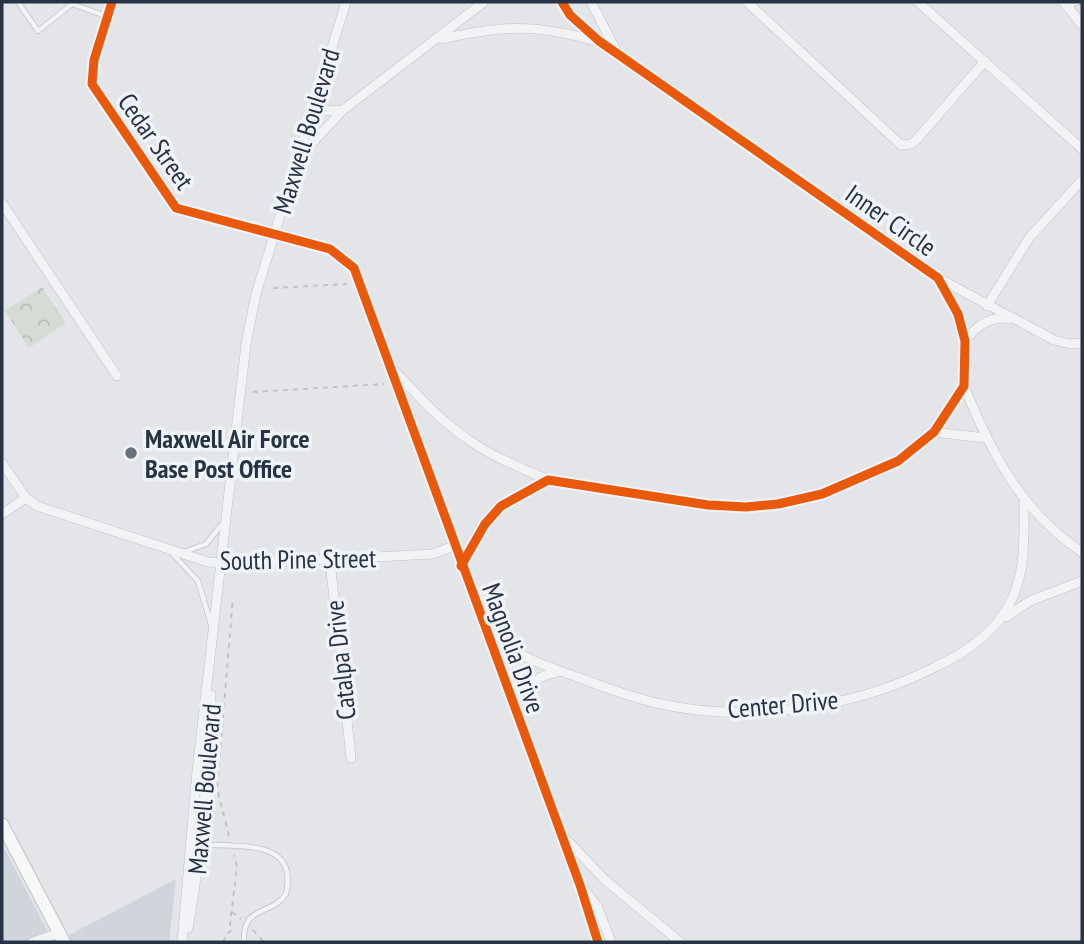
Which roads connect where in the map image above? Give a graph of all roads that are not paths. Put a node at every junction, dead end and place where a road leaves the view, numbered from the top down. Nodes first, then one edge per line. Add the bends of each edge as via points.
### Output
1 (19, 2) edge
2 (112, 2) edge
3 (346, 2) edge
4 (484, 2) edge
5 (562, 2) edge
6 (591, 2) edge
7 (747, 2) edge
8 (918, 2) edge
9 (1079, 2) edge
10 (1065, 4) edge
11 (108, 16) junction
12 (1082, 24) edge
13 (437, 41) junction
14 (599, 41) junction
15 (620, 56) junction
16 (985, 61) junction
17 (314, 106) junction
18 (343, 110) junction
19 (1082, 149) edge
20 (292, 177) junction
21 (1082, 180) edge
22 (2, 203) edge
23 (275, 236) junction
24 (301, 241) joint
25 (938, 278) junction
26 (987, 306) junction
27 (1015, 320) junction
28 (965, 341) junction
29 (1082, 343) edge
30 (388, 364) junction
31 (117, 376) dead end
32 (964, 386) junction
33 (934, 432) junction
34 (985, 438) junction
35 (2, 463) edge
36 (548, 480) junction
37 (26, 498) junction
38 (1024, 502) junction
39 (2, 514) edge
40 (226, 520) junction
41 (454, 546) junction
42 (174, 552) junction
43 (1082, 552) edge
44 (330, 561) junction
45 (221, 565) junction
46 (461, 566) junction
47 (1082, 581) edge
48 (993, 626) junction
49 (484, 630) junction
50 (214, 634) junction
51 (560, 671) junction
52 (516, 714) junction
53 (351, 758) dead end
54 (2, 824) edge
55 (560, 832) junction
56 (200, 843) junction
57 (580, 885) junction
58 (62, 938) edge
59 (33, 942) edge
60 (183, 942) edge
61 (244, 942) edge
62 (598, 942) edge
63 (611, 942) edge
64 (680, 942) edge

1 - 11 lane via 38,31 72,4
2 - 11 street, Cedar Street
3 - 17 street, Maxwell Boulevard
4 - 13 street
5 - 14 street, Inner Circle
6 - 15 street
7 - 16 street via 901,145 917,139
8 - 16 street
9 - 10 lane
10 - 12 street
11 - 23 street, Cedar Street via 94,60 92,84 176,208
13 - 14 street via 523,26
13 - 18 street
14 - 15 street, Inner Circle
15 - 25 street, Inner Circle
16 - 19 street
17 - 18 street
17 - 20 street, Maxwell Boulevard
18 - 20 street via 311,144
20 - 23 street, Maxwell Boulevard
21 - 26 street via 1029,238
22 - 31 street
23 - 24 street, Cedar Street
23 - 40 street, Maxwell Boulevard via 246,344
24 - 30 street, Magnolia Drive via 330,249 354,268
25 - 26 street
25 - 28 street, Inner Circle via 958,314
26 - 27 street
27 - 28 street via 982,324
27 - 29 street via 1054,340
28 - 32 street, Inner Circle
30 - 36 street via 461,435
30 - 41 street, Magnolia Drive
32 - 33 street
32 - 34 street
33 - 34 street
33 - 36 street via 898,461 867,478 778,505 708,505
34 - 38 street
35 - 37 street, South Pine Street
36 - 46 street via 501,506
37 - 39 street
37 - 42 street, South Pine Street via 47,510
38 - 43 street
38 - 48 street, Center Drive via 1021,568 1011,601
40 - 42 lane via 206,544
40 - 45 street, Maxwell Boulevard
41 - 44 street, South Pine Street via 433,554
41 - 46 street, Magnolia Drive
42 - 45 street, South Pine Street
42 - 50 lane via 198,581
44 - 45 street, South Pine Street
44 - 53 street, Catalpa Drive
45 - 50 street, Maxwell Boulevard
46 - 49 street, Magnolia Drive
47 - 48 street, Center Drive via 1030,601
48 - 51 street, Center Drive via 956,656 902,682 860,696 776,710 663,705
49 - 51 street, Center Drive via 506,648
49 - 52 street, Magnolia Drive
50 - 56 street, Maxwell Boulevard via 209,772
50 - 60 street, Maxwell Boulevard
51 - 52 street via 528,685
52 - 55 street, Magnolia Drive
54 - 58 main road
55 - 57 street, Magnolia Drive
55 - 64 street via 605,880
56 - 60 street, Maxwell Boulevard via 198,876
56 - 61 lane via 273,852 284,863 288,877 283,900 252,915
57 - 62 street, Magnolia Drive
57 - 63 street, Magnolia Drive via 598,908
58 - 59 street

